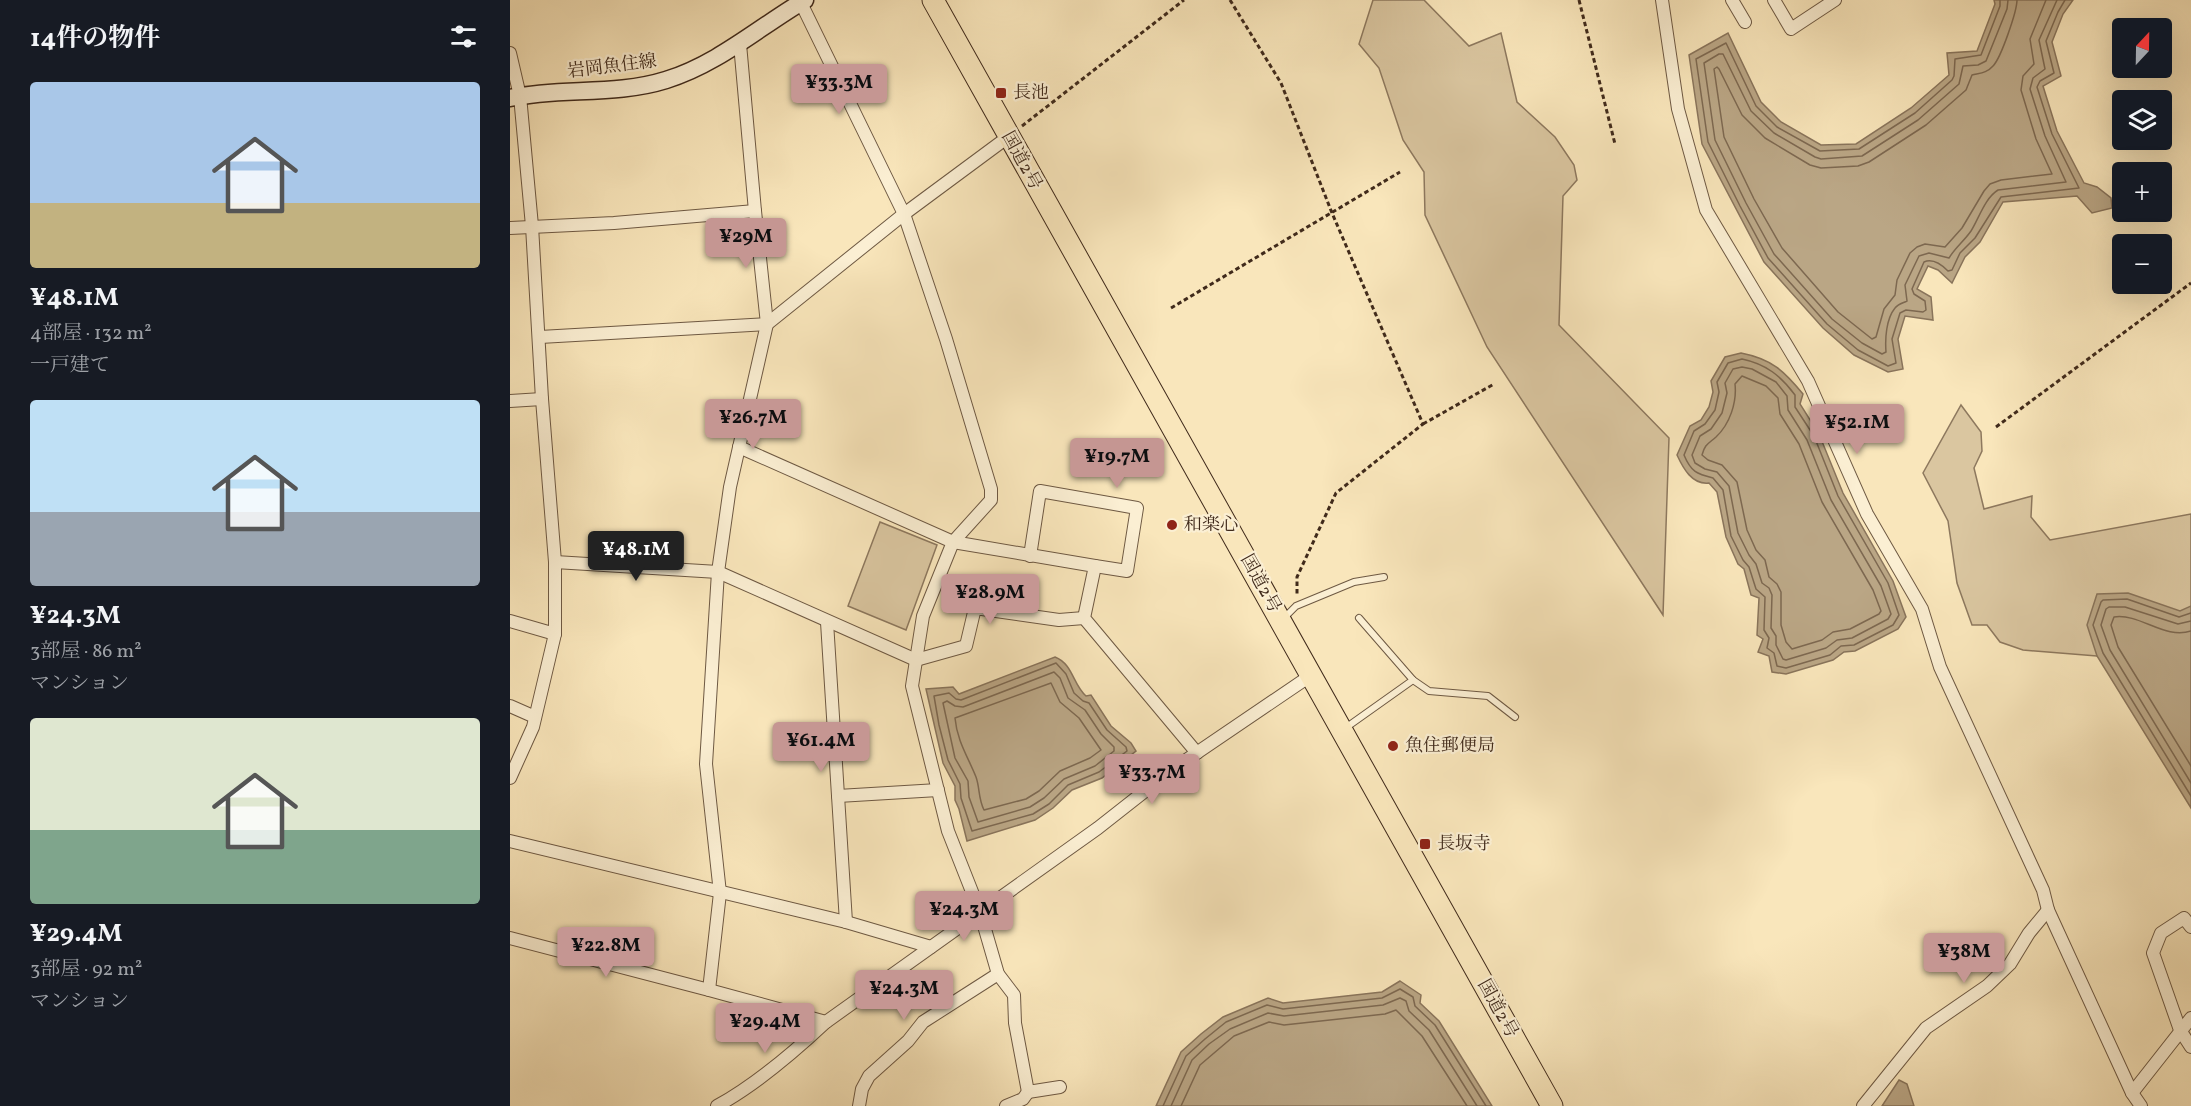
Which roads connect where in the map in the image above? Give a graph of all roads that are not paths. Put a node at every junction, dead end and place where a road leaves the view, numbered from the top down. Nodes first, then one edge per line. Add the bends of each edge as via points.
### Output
1 (933, 0) edge
2 (1662, 0) edge
3 (1732, 0) edge
4 (1774, 0) edge
5 (1835, 0) edge
6 (803, 1) edge
7 (1745, 21) dead end
8 (740, 44) junction
9 (510, 53) edge
10 (515, 97) edge
11 (1008, 137) junction
12 (754, 211) junction
13 (904, 214) junction
14 (532, 226) junction
15 (510, 228) edge
16 (767, 324) junction
17 (540, 337) junction
18 (542, 399) junction
19 (510, 401) edge
20 (739, 447) junction
21 (953, 542) junction
22 (1030, 556) junction
23 (555, 562) junction
24 (1095, 566) junction
25 (718, 572) junction
26 (1384, 577) dead end
27 (1084, 618) junction
28 (1359, 618) dead end
29 (510, 621) edge
30 (827, 622) junction
31 (1281, 622) junction
32 (555, 634) junction
33 (916, 660) junction
34 (1310, 676) junction
35 (1413, 680) junction
36 (510, 706) edge
37 (536, 717) junction
38 (1515, 717) dead end
39 (1341, 731) junction
40 (1197, 753) junction
41 (510, 778) edge
42 (938, 790) junction
43 (838, 796) junction
44 (510, 841) edge
45 (720, 893) junction
46 (2048, 910) junction
47 (980, 912) junction
48 (846, 922) junction
49 (2191, 927) edge
50 (510, 938) edge
51 (931, 947) junction
52 (998, 974) junction
53 (709, 990) junction
54 (2191, 1017) edge
55 (826, 1022) junction
56 (2180, 1030) junction
57 (2191, 1047) edge
58 (1060, 1087) dead end
59 (1028, 1092) junction
60 (2133, 1093) junction
61 (717, 1106) edge
62 (859, 1106) edge
63 (1006, 1106) edge
64 (1552, 1106) edge
65 (1863, 1106) edge
66 (2141, 1106) edge

1 - 11 highway, 国道2号
2 - 46 street via 1678,109 1706,210 1808,381 1867,514 1922,609 1940,667 2043,890
3 - 7 street
4 - 5 street via 1791,29
6 - 8 main road, 岩岡魚住線
6 - 13 street
8 - 10 main road, 岩岡魚住線 via 701,67 665,81 611,90
8 - 12 street
9 - 10 street
10 - 14 street
11 - 13 street
11 - 31 highway, 国道2号
12 - 14 street
12 - 16 street
13 - 16 street
13 - 21 street via 991,489 991,500 984,510
14 - 15 street
14 - 17 street
16 - 17 street
16 - 20 street
17 - 18 street
18 - 19 street
18 - 23 street
20 - 21 street
20 - 25 street
21 - 22 street
21 - 33 street via 923,616
22 - 24 street
22 - 24 street via 1040,491 1137,508 1127,571
23 - 25 street
23 - 32 street
24 - 27 street
25 - 30 street
25 - 45 street via 706,764
26 - 31 lane via 1354,582 1296,606
27 - 33 street via 1059,620 975,608 966,646
27 - 40 street
28 - 35 lane
29 - 32 street
30 - 33 street
30 - 43 street
31 - 34 highway, 国道2号
32 - 37 street
33 - 42 street via 912,686
34 - 39 highway, 国道2号
34 - 40 street
35 - 38 lane via 1429,691 1488,696
35 - 39 lane
36 - 37 street
37 - 41 street
39 - 64 highway, 国道2号
40 - 47 street
42 - 43 street
42 - 47 street via 948,831
43 - 48 street
44 - 45 street
45 - 48 street
45 - 53 street
46 - 60 street
46 - 65 street via 2010,964 1987,986 1926,1028
47 - 51 street
47 - 52 street
48 - 51 street
49 - 56 street via 2184,918 2161,933 2153,953
50 - 53 street
51 - 55 street
52 - 59 street via 1014,995 1015,1023
52 - 62 street via 923,1022 869,1076
53 - 55 street
54 - 56 street
55 - 61 street via 799,1047
56 - 57 street
56 - 60 street
58 - 59 street
59 - 63 street via 1023,1099
60 - 66 street

